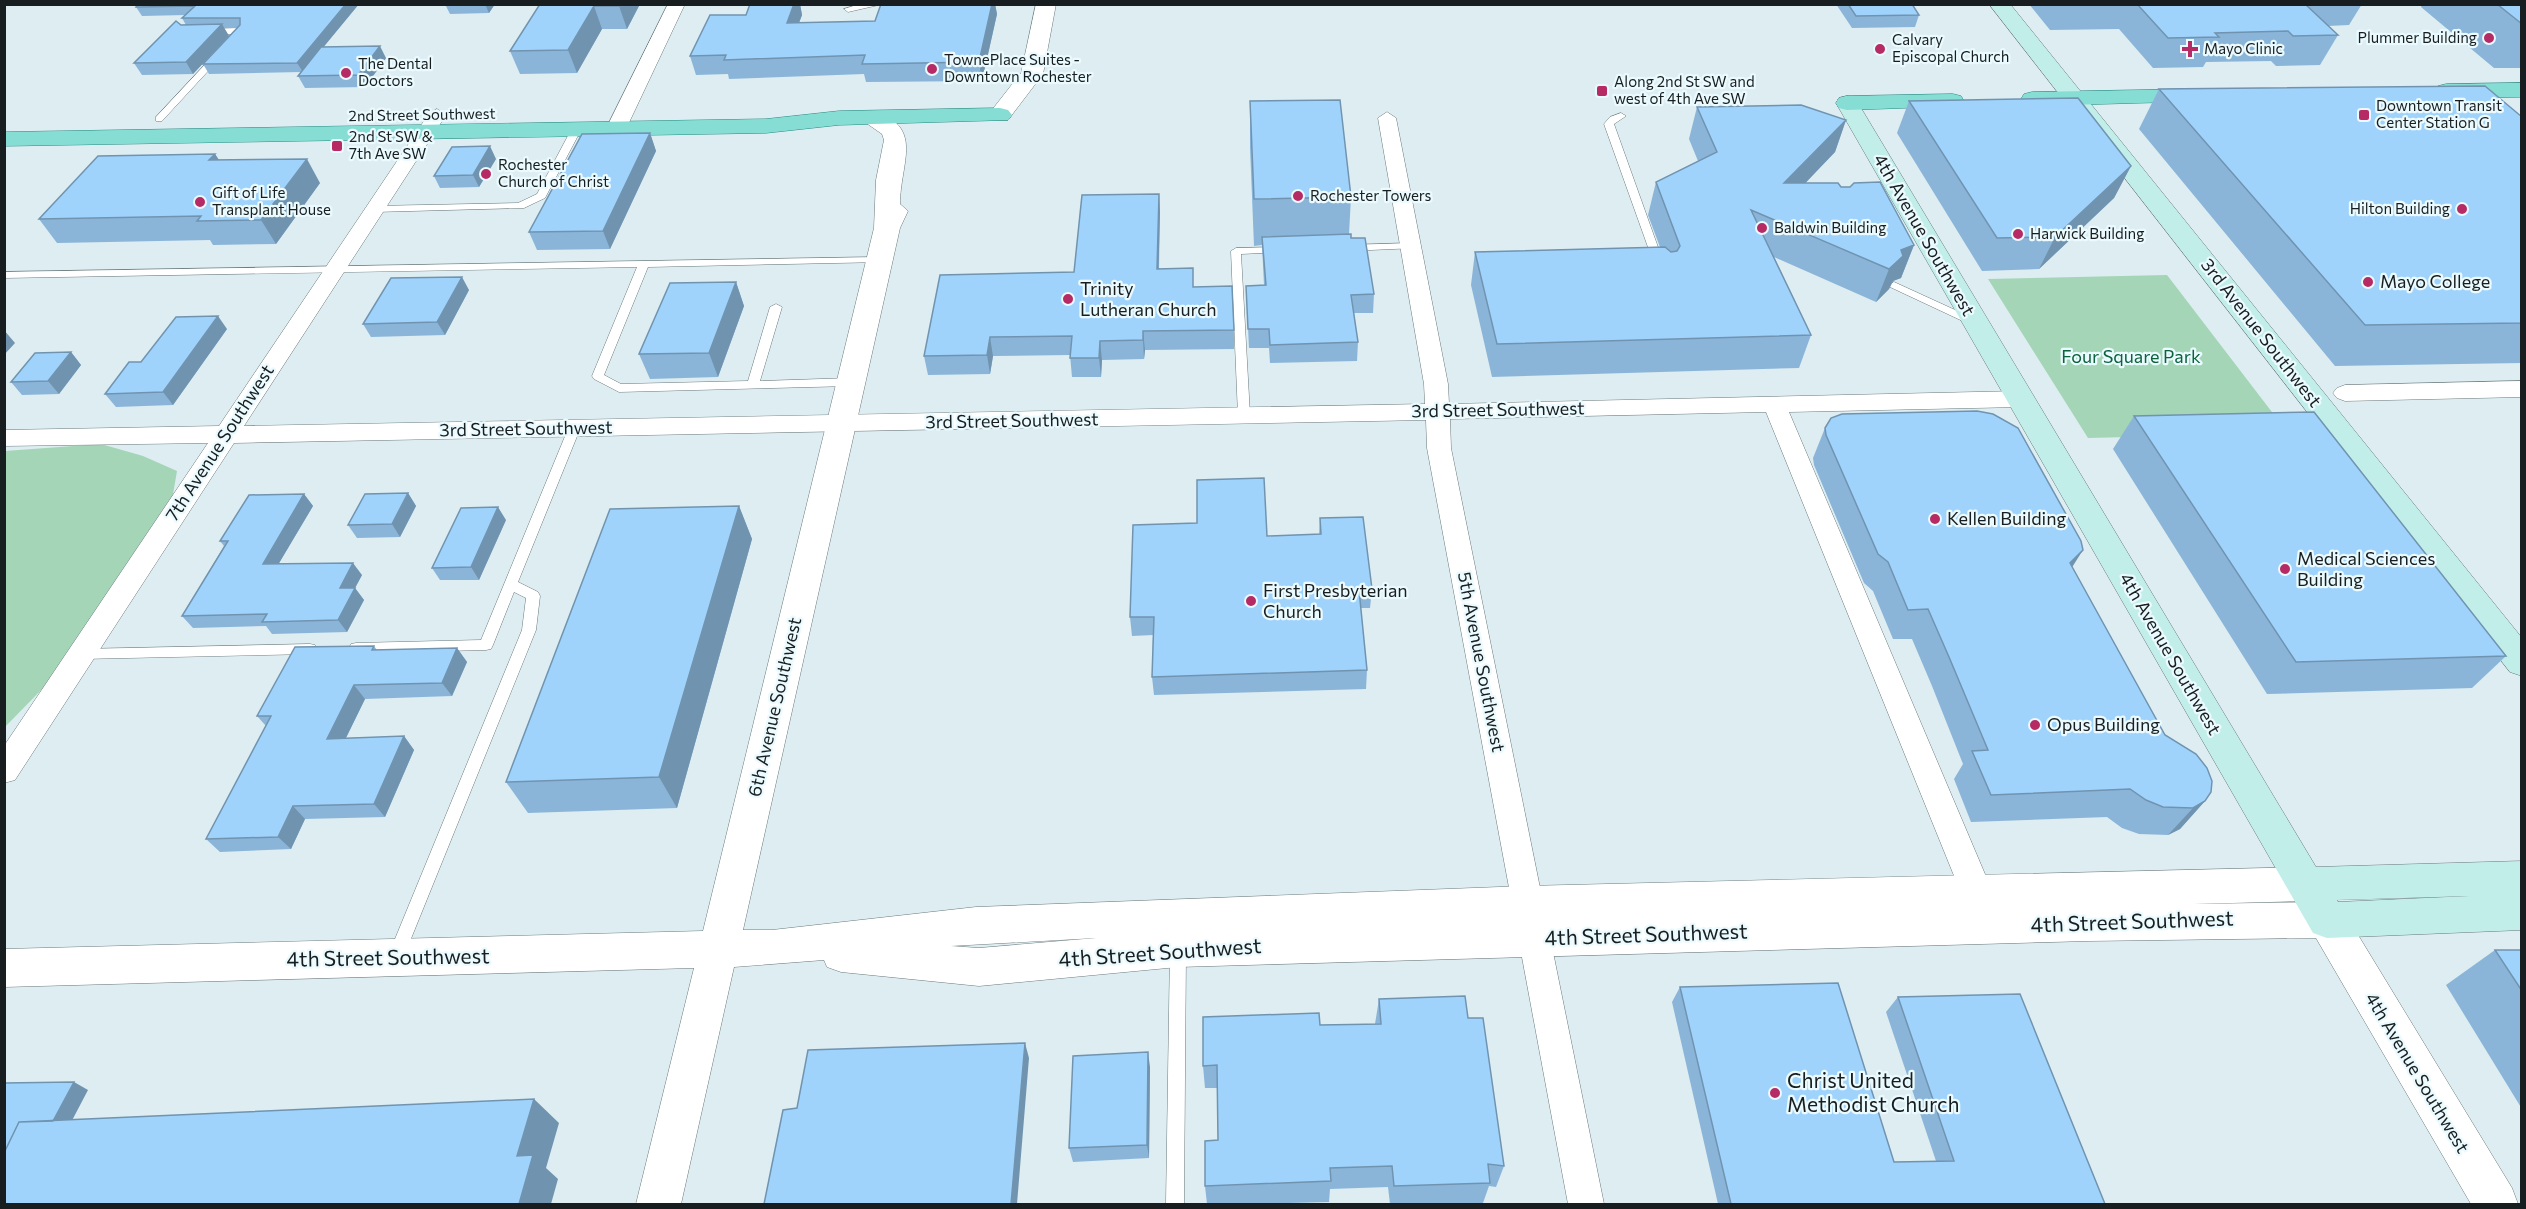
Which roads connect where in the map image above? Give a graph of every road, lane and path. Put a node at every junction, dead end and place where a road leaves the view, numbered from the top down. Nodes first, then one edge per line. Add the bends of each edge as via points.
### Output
1 (677, 4) edge
2 (879, 4) edge
3 (1046, 4) edge
4 (1999, 4) edge
5 (848, 9) dead end
6 (198, 32) edge
7 (2468, 90) junction
8 (2522, 90) edge
9 (2420, 91) edge
10 (2217, 96) edge
11 (2074, 98) junction
12 (1978, 100) edge
13 (2013, 100) edge
14 (2491, 110) edge
15 (1000, 116) joint
16 (1622, 116) dead end
17 (871, 118) junction
18 (1387, 118) dead end
19 (159, 119) junction
20 (4, 121) edge
21 (620, 121) junction
22 (430, 124) junction
23 (576, 130) junction
24 (4, 139) edge
25 (374, 209) junction
26 (1412, 246) junction
27 (1337, 248) edge
28 (1292, 249) edge
29 (880, 260) junction
30 (644, 264) junction
31 (334, 269) junction
32 (4, 275) edge
33 (1664, 280) edge
34 (1893, 285) edge
35 (776, 307) dead end
36 (1976, 324) junction
37 (851, 382) junction
38 (753, 385) junction
39 (2522, 389) edge
40 (2345, 393) dead end
41 (2020, 399) junction
42 (1774, 404) junction
43 (1438, 412) junction
44 (1244, 415) junction
45 (840, 424) junction
46 (574, 429) junction
47 (226, 434) junction
48 (4, 438) edge
49 (511, 584) junction
50 (343, 648) edge
51 (320, 649) edge
52 (81, 654) junction
53 (2522, 663) edge
54 (4, 771) edge
55 (2522, 878) edge
56 (2305, 884) junction
57 (1977, 893) junction
58 (2522, 912) edge
59 (2327, 920) junction
60 (1530, 921) junction
61 (772, 948) junction
62 (719, 949) junction
63 (1178, 949) junction
64 (395, 958) junction
65 (4, 968) edge
66 (659, 1204) edge
67 (1175, 1204) edge
68 (1586, 1204) edge
69 (2496, 1204) edge

1 - 21 street
2 - 5 lane
3 - 15 street via 1032,74
4 - 11 main road, 3rd Avenue Southwest
6 - 19 lane via 241,31
7 - 8 main road
7 - 9 main road
7 - 14 street
10 - 11 main road
11 - 13 main road
11 - 53 main road, 3rd Avenue Southwest
12 - 36 main road, 4th Avenue Southwest via 1847,103 1885,179
15 - 17 main road, 2nd Street Southwest
16 - 33 lane via 1609,124
17 - 21 main road, 2nd Street Southwest via 766,126
17 - 29 street, 6th Avenue Southwest via 892,130 896,140 888,180 892,220
18 - 26 street, 5th Avenue Southwest
19 - 20 main road, 2nd Street Southwest
19 - 22 main road, 2nd Street Southwest
21 - 22 main road, 2nd Street Southwest
21 - 23 main road, 2nd Street Southwest
22 - 23 main road, 2nd Street Southwest
22 - 24 main road, 2nd Street Southwest
22 - 25 street, 7th Avenue Southwest
23 - 25 lane via 541,196 520,206
25 - 31 street, 7th Avenue Southwest
26 - 27 lane
26 - 43 street, 5th Avenue Southwest
28 - 44 lane via 1236,251
29 - 30 lane
29 - 37 street, 6th Avenue Southwest
30 - 31 lane
30 - 38 lane via 598,376 620,388
31 - 32 lane
31 - 47 street, 7th Avenue Southwest
34 - 36 lane
35 - 38 lane
36 - 41 main road, 4th Avenue Southwest
37 - 38 lane
37 - 45 street, 6th Avenue Southwest
39 - 40 street
41 - 42 street, 3rd Street Southwest
41 - 56 main road, 4th Avenue Southwest
42 - 43 street, 3rd Street Southwest
42 - 57 street
43 - 44 street, 3rd Street Southwest
43 - 60 street, 5th Avenue Southwest via 1439,448
44 - 45 street, 3rd Street Southwest
45 - 46 street, 3rd Street Southwest
45 - 62 street, 6th Avenue Southwest
46 - 47 street, 3rd Street Southwest
46 - 49 lane
47 - 48 street, 3rd Street Southwest
47 - 52 street, 7th Avenue Southwest
49 - 50 lane via 486,645
49 - 64 lane via 533,596 529,630
51 - 52 lane
52 - 54 street, 7th Avenue Southwest
55 - 56 main road, 4th Street Southwest
56 - 57 street, 4th Street Southwest
56 - 59 main road, 4th Avenue Southwest
57 - 60 street, 4th Street Southwest
58 - 59 main road, 4th Street Southwest
59 - 60 street, 4th Street Southwest
59 - 69 street, 4th Avenue Southwest
60 - 61 street, 4th Street Southwest via 976,925
60 - 63 street, 4th Street Southwest
60 - 68 street, 5th Avenue Southwest
61 - 62 street, 4th Street Southwest
61 - 63 street, 4th Street Southwest via 979,967
62 - 64 street, 4th Street Southwest
62 - 66 street, 6th Avenue Southwest
63 - 67 lane
64 - 65 street, 4th Street Southwest

